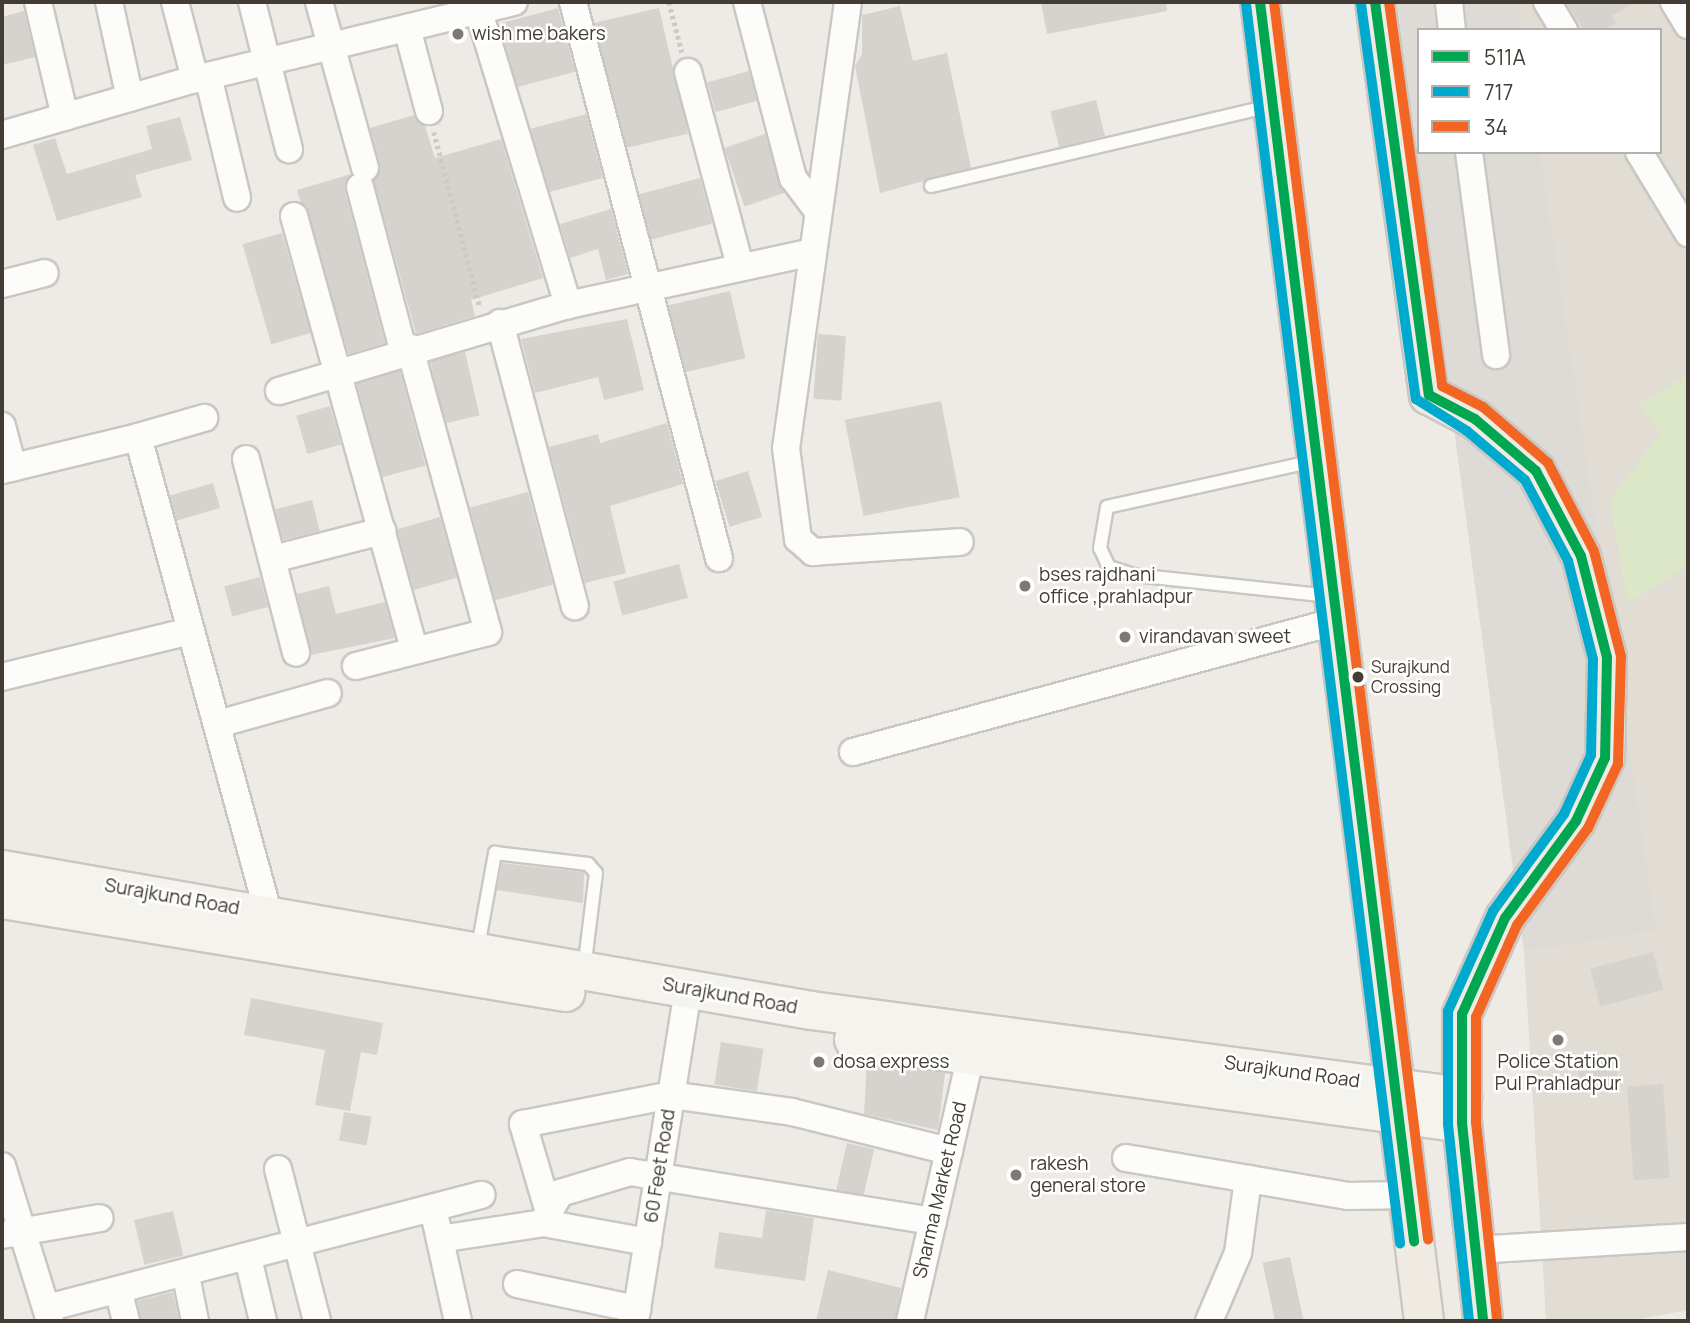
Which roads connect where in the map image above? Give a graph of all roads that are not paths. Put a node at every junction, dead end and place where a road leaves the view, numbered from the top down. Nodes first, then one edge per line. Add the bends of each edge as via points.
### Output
1 (38, 2) edge
2 (109, 2) edge
3 (175, 2) edge
4 (252, 2) edge
5 (319, 2) edge
6 (514, 2) edge
7 (573, 2) edge
8 (747, 2) edge
9 (848, 2) edge
10 (1260, 2) edge
11 (1376, 2) edge
12 (1449, 2) edge
13 (1547, 2) edge
14 (1674, 2) edge
15 (477, 6) edge
16 (1688, 25) edge
17 (407, 28) junction
18 (1452, 28) edge
19 (1563, 28) edge
20 (330, 46) junction
21 (267, 62) junction
22 (688, 72) road end
23 (202, 78) junction
24 (130, 98) junction
25 (1273, 105) junction
26 (429, 111) road end
27 (65, 117) junction
28 (2, 135) edge
29 (289, 149) dead end
30 (1469, 154) edge
31 (1640, 154) edge
32 (931, 186) dead end
33 (237, 198) dead end
34 (816, 208) junction
35 (294, 216) dead end
36 (1686, 224) edge
37 (809, 253) junction
38 (740, 266) junction
39 (45, 272) dead end
40 (2, 284) edge
41 (651, 285) junction
42 (568, 305) junction
43 (493, 325) junction
44 (406, 349) junction
45 (1496, 355) dead end
46 (338, 371) junction
47 (279, 391) dead end
48 (204, 418) dead end
49 (2, 426) edge
50 (138, 437) junction
51 (246, 459) dead end
52 (1317, 461) junction
53 (7, 469) edge
54 (382, 531) junction
55 (960, 542) dead end
56 (719, 558) dead end
57 (272, 559) junction
58 (575, 606) dead end
59 (1336, 609) junction
60 (190, 631) junction
61 (414, 649) junction
62 (296, 653) dead end
63 (356, 666) dead end
64 (2, 677) edge
65 (328, 693) dead end
66 (218, 724) junction
67 (853, 752) dead end
68 (2, 869) edge
69 (2, 899) edge
70 (268, 913) junction
71 (477, 951) junction
72 (583, 971) junction
73 (685, 1010) junction
74 (970, 1059) junction
75 (671, 1095) junction
76 (1397, 1101) junction
77 (1462, 1109) junction
78 (949, 1151) junction
79 (1126, 1158) dead end
80 (2, 1166) edge
81 (278, 1169) dead end
82 (659, 1177) junction
83 (1248, 1179) junction
84 (482, 1195) dead end
85 (1409, 1195) junction
86 (433, 1207) junction
87 (546, 1216) junction
88 (100, 1218) dead end
89 (933, 1221) junction
90 (11, 1232) edge
91 (1688, 1237) edge
92 (440, 1240) junction
93 (648, 1242) junction
94 (297, 1245) junction
95 (1475, 1250) junction
96 (248, 1258) junction
97 (186, 1276) junction
98 (517, 1283) dead end
99 (119, 1293) junction
100 (49, 1314) edge
101 (636, 1315) edge
102 (126, 1321) edge
103 (195, 1321) edge
104 (263, 1321) edge
105 (317, 1321) edge
106 (458, 1321) edge
107 (910, 1321) edge
108 (1209, 1321) edge
109 (1423, 1321) edge
110 (1482, 1321) edge

1 - 27 street
2 - 24 street
3 - 23 street
4 - 21 street
5 - 20 street
6 - 15 street
7 - 41 street
8 - 34 street via 793,178
9 - 34 street
10 - 25 main road
11 - 77 main road via 1429,395 1475,419 1536,471 1581,556 1607,657 1605,758 1576,821 1505,918 1462,1014
12 - 18 street
13 - 19 street
14 - 16 street
15 - 17 street
15 - 42 street
17 - 20 street
17 - 26 street
20 - 21 street
20 - 44 street
21 - 23 street
21 - 29 street
22 - 38 street
23 - 24 street
23 - 33 street
24 - 27 street
25 - 32 lane
25 - 52 main road
27 - 28 street
30 - 45 street
31 - 36 street
34 - 37 street
35 - 46 street
37 - 38 street
37 - 55 street via 786,448 798,539 813,552
38 - 41 street
39 - 40 street
41 - 42 street
41 - 56 street
42 - 43 street
43 - 44 street
43 - 58 street
44 - 46 street
44 - 61 street via 488,632
46 - 47 street
46 - 54 street
48 - 50 street
49 - 53 street
50 - 53 street
50 - 60 street
51 - 57 street
52 - 59 main road
52 - 59 lane via 1107,507 1100,548 1109,567 1134,575
54 - 57 street
54 - 61 street
57 - 62 street
59 - 67 street
59 - 76 main road
60 - 64 street
60 - 66 street
61 - 63 street
65 - 66 street
66 - 70 street
68 - 70 main road, Surajkund Road
69 - 73 main road, Surajkund Road
70 - 71 main road, Surajkund Road
71 - 72 main road, Surajkund Road
71 - 72 lane via 495,853 588,864 596,873
72 - 76 main road, Surajkund Road
73 - 74 main road, Surajkund Road
73 - 75 street, 60 Feet Road
74 - 76 main road, Surajkund Road
74 - 78 street, Sharma Market Road
75 - 78 street via 792,1112
75 - 82 street, 60 Feet Road
75 - 87 street via 523,1124
76 - 77 main road, Surajkund Road
76 - 85 main road
77 - 95 main road
78 - 89 street, Sharma Market Road
79 - 83 street
80 - 90 street
81 - 94 street
82 - 87 street via 621,1174 560,1193
82 - 89 street
82 - 93 street, 60 Feet Road
83 - 85 street via 1349,1196
83 - 108 street via 1238,1253
84 - 86 street
85 - 109 main road
86 - 92 street
86 - 94 street
87 - 92 street
87 - 93 street
88 - 90 street
89 - 107 street, Sharma Market Road
90 - 100 street
91 - 95 street
92 - 106 street
93 - 101 street, 60 Feet Road
94 - 96 street
94 - 105 street
95 - 110 main road
96 - 97 street
96 - 104 street
97 - 99 street
97 - 103 street
98 - 101 street
99 - 100 street
99 - 102 street

